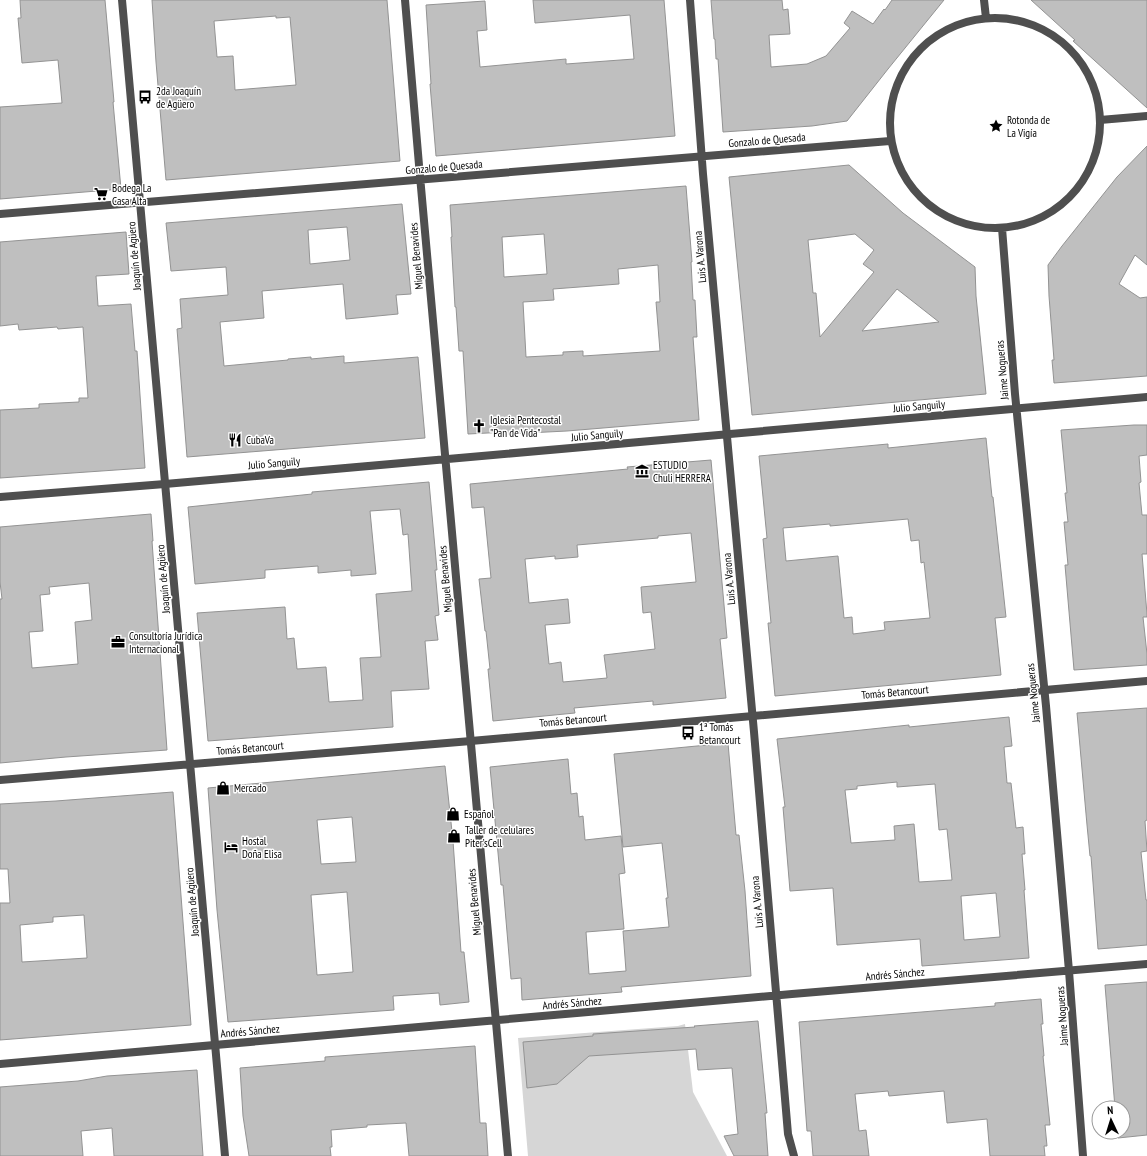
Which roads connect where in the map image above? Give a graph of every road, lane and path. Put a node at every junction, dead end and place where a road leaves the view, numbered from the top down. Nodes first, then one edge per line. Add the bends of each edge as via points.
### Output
1 (122, 0) edge
2 (405, 0) edge
3 (690, 0) edge
4 (984, 0) edge
5 (986, 18) junction
6 (1147, 116) edge
7 (1100, 120) junction
8 (890, 141) junction
9 (702, 156) junction
10 (420, 180) junction
11 (140, 203) junction
12 (0, 214) edge
13 (1002, 228) junction
14 (1147, 397) edge
15 (1016, 408) junction
16 (728, 434) junction
17 (446, 459) junction
18 (165, 484) junction
19 (0, 497) edge
20 (1147, 681) edge
21 (1044, 690) junction
22 (753, 716) junction
23 (471, 741) junction
24 (190, 764) junction
25 (0, 780) edge
26 (1147, 964) edge
27 (1069, 971) junction
28 (776, 996) junction
29 (496, 1021) junction
30 (215, 1046) junction
31 (0, 1064) edge
32 (225, 1156) edge
33 (508, 1156) edge
34 (794, 1156) edge
35 (1083, 1156) edge

1 - 11 street, Joaquín de Agüero
2 - 10 street, Miguel Benavides
3 - 9 street, Luis A. Varona
4 - 5 street
5 - 7 street via 1021,21 1053,35 1078,58 1095,89
5 - 8 street via 952,27 918,51 901,73 890,106
6 - 7 street
7 - 13 street via 1096,155 1082,183 1060,206 1033,222
8 - 9 street, Gonzalo de Quesada
8 - 13 street via 900,170 917,195 942,214 971,226
9 - 10 street, Gonzalo de Quesada
9 - 16 street, Luis A. Varona
10 - 11 street, Gonzalo de Quesada
10 - 17 street, Miguel Benavides
11 - 12 street, Gonzalo de Quesada
11 - 18 street, Joaquín de Agüero
13 - 15 street, Jaime Nogueras
14 - 15 street, Julio Sanguily
15 - 16 street, Julio Sanguily
15 - 21 street, Jaime Nogueras
16 - 17 street, Julio Sanguily
16 - 22 street, Luis A. Varona
17 - 18 street, Julio Sanguily
17 - 23 street, Miguel Benavides
18 - 19 street, Julio Sanguily
18 - 24 street, Joaquín de Agüero
20 - 21 street, Tomás Betancourt
21 - 22 street, Tomás Betancourt
21 - 27 street, Jaime Nogueras
22 - 23 street, Tomás Betancourt
22 - 28 street, Luis A. Varona
23 - 24 street, Tomás Betancourt
23 - 29 street, Miguel Benavides
24 - 25 street, Tomás Betancourt
24 - 30 street, Joaquín de Agüero
26 - 27 street, Andrés Sánchez
27 - 28 street, Andrés Sánchez
27 - 35 street, Jaime Nogueras
28 - 29 street, Andrés Sánchez
28 - 34 street, Luis A. Varona via 788,1134
29 - 30 street, Andrés Sánchez
29 - 33 street, Miguel Benavides
30 - 31 street, Andrés Sánchez
30 - 32 street, Joaquín de Agüero

